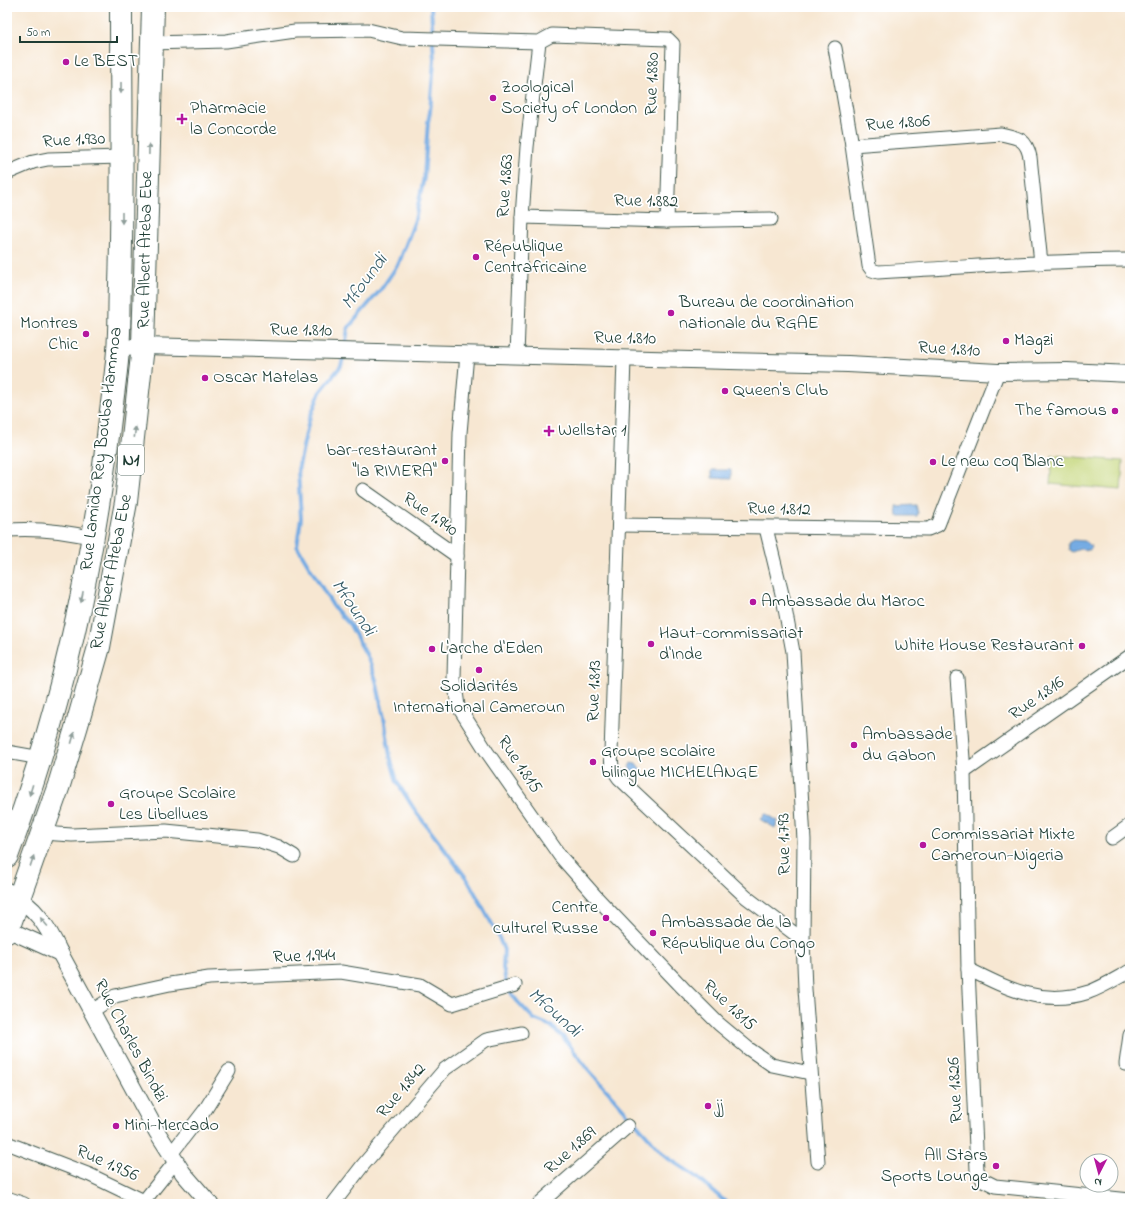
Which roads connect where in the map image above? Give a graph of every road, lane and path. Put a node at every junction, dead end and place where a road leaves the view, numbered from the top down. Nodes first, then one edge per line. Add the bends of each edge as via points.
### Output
1 (121, 7) edge
2 (153, 7) edge
3 (539, 42) junction
4 (151, 44) junction
5 (835, 48) dead end
6 (852, 145) junction
7 (122, 157) junction
8 (7, 173) edge
9 (522, 217) junction
10 (771, 219) dead end
11 (667, 221) junction
12 (1130, 260) edge
13 (1041, 263) junction
14 (143, 346) junction
15 (118, 350) junction
16 (467, 354) junction
17 (517, 356) junction
18 (624, 359) junction
19 (998, 372) junction
20 (1130, 374) edge
21 (363, 490) dead end
22 (619, 525) junction
23 (766, 528) junction
24 (7, 530) edge
25 (94, 538) junction
26 (457, 556) junction
27 (1130, 656) edge
28 (957, 678) dead end
29 (7, 752) edge
30 (41, 758) junction
31 (964, 772) junction
32 (1130, 825) edge
33 (42, 833) junction
34 (1112, 838) dead end
35 (7, 856) edge
36 (294, 856) dead end
37 (13, 894) edge
38 (7, 930) edge
39 (803, 940) junction
40 (60, 953) junction
41 (968, 969) junction
42 (1130, 971) edge
43 (515, 985) dead end
44 (92, 1011) junction
45 (521, 1033) dead end
46 (1130, 1036) edge
47 (1126, 1064) dead end
48 (229, 1071) dead end
49 (810, 1073) junction
50 (628, 1126) dead end
51 (7, 1143) edge
52 (173, 1158) junction
53 (818, 1162) dead end
54 (7, 1198) edge
55 (1130, 1200) edge
56 (24, 1204) edge
57 (210, 1204) edge
58 (333, 1204) edge
59 (539, 1204) edge

1 -> 7 highway, Rue Lamido Rey Bouba Hammoa / N1
2 - 4 highway, Rue Albert Ateba Ebe / N1
3 - 4 street, Rue 1.880 via 402,38 368,30 295,31 226,41
3 - 9 street, Rue 1.863
3 - 11 street, Rue 1.880 via 552,35 672,41
14 -> 4 highway, Rue Albert Ateba Ebe / N1
5 - 6 street
6 - 13 street, Rue 1.806 via 869,266 872,270 878,272
6 - 13 street, Rue 1.806 via 1001,134 1020,138 1029,152
7 - 8 street, Rue 1.930 via 48,159 33,162
7 -> 15 highway, Rue Lamido Rey Bouba Hammoa / N1
9 - 11 street, Rue 1.882
9 - 17 street, Rue 1.863
10 - 11 street, Rue 1.882
12 - 13 street, Rue 1.806
14 - 15 street, Rue 1.810
14 - 16 street, Rue 1.810
33 -> 14 highway, Rue Albert Ateba Ebe / N1 via 59,785 100,640 126,502
15 - 25 highway, Rue Lamido Rey Bouba Hammoa / N1
16 - 17 street, Rue 1.810
16 - 26 street, Rue 1.815 via 460,433
17 - 18 street, Rue 1.810
18 - 19 street, Rue 1.810 via 848,364
18 - 22 street, Rue 1.813
19 - 20 street, Rue 1.810 via 1067,371
19 - 23 street, Rue 1.812 via 938,525 928,529
21 - 26 street, Rue 1.940
22 - 23 street, Rue 1.812
22 - 39 street, Rue 1.813 via 612,768 619,778 746,897
23 - 39 street, Rue 1.793 via 784,598 793,652 804,840
24 - 25 street via 69,532
25 -> 30 highway, Rue Lamido Rey Bouba Hammoa / N1 via 80,605
26 - 49 street, Rue 1.815 via 454,678 458,706 487,752 560,856 688,993 749,1049 772,1065
27 - 31 street, Rue 1.816
28 - 31 street, Rue 1.826
29 - 30 street
30 -> 35 highway, Rue Lamido Rey Bouba Hammoa / N1
31 - 41 street, Rue 1.826
32 - 34 street
33 - 36 street via 166,831 257,840 279,847
37 -> 33 highway, Rue Albert Ateba Ebe / N1
37 - 38 highway, Rue Albert Ateba Ebe / N1
40 -> 37 street, Rue Charles Bindzi via 48,928 35,912
38 - 40 street
39 - 49 street, Rue 1.793
40 - 44 street, Rue Charles Bindzi
41 - 42 street via 1002,986 1033,996 1053,999 1090,992
41 - 55 street, Rue 1.826 via 977,1170 983,1180 995,1186
43 - 44 street, Rue 1.944 via 452,1004 420,985 341,972 209,978 115,996
44 - 52 street, Rue Charles Bindzi
45 - 58 street, Rue 1.842 via 486,1040 445,1069
46 - 47 street
48 - 52 street
49 - 53 street, Rue 1.793
50 - 59 street, Rue 1.869
51 - 52 street, Rue 1.956 via 90,1175 144,1201
52 - 57 street, Rue Charles Bindzi
54 - 56 street

